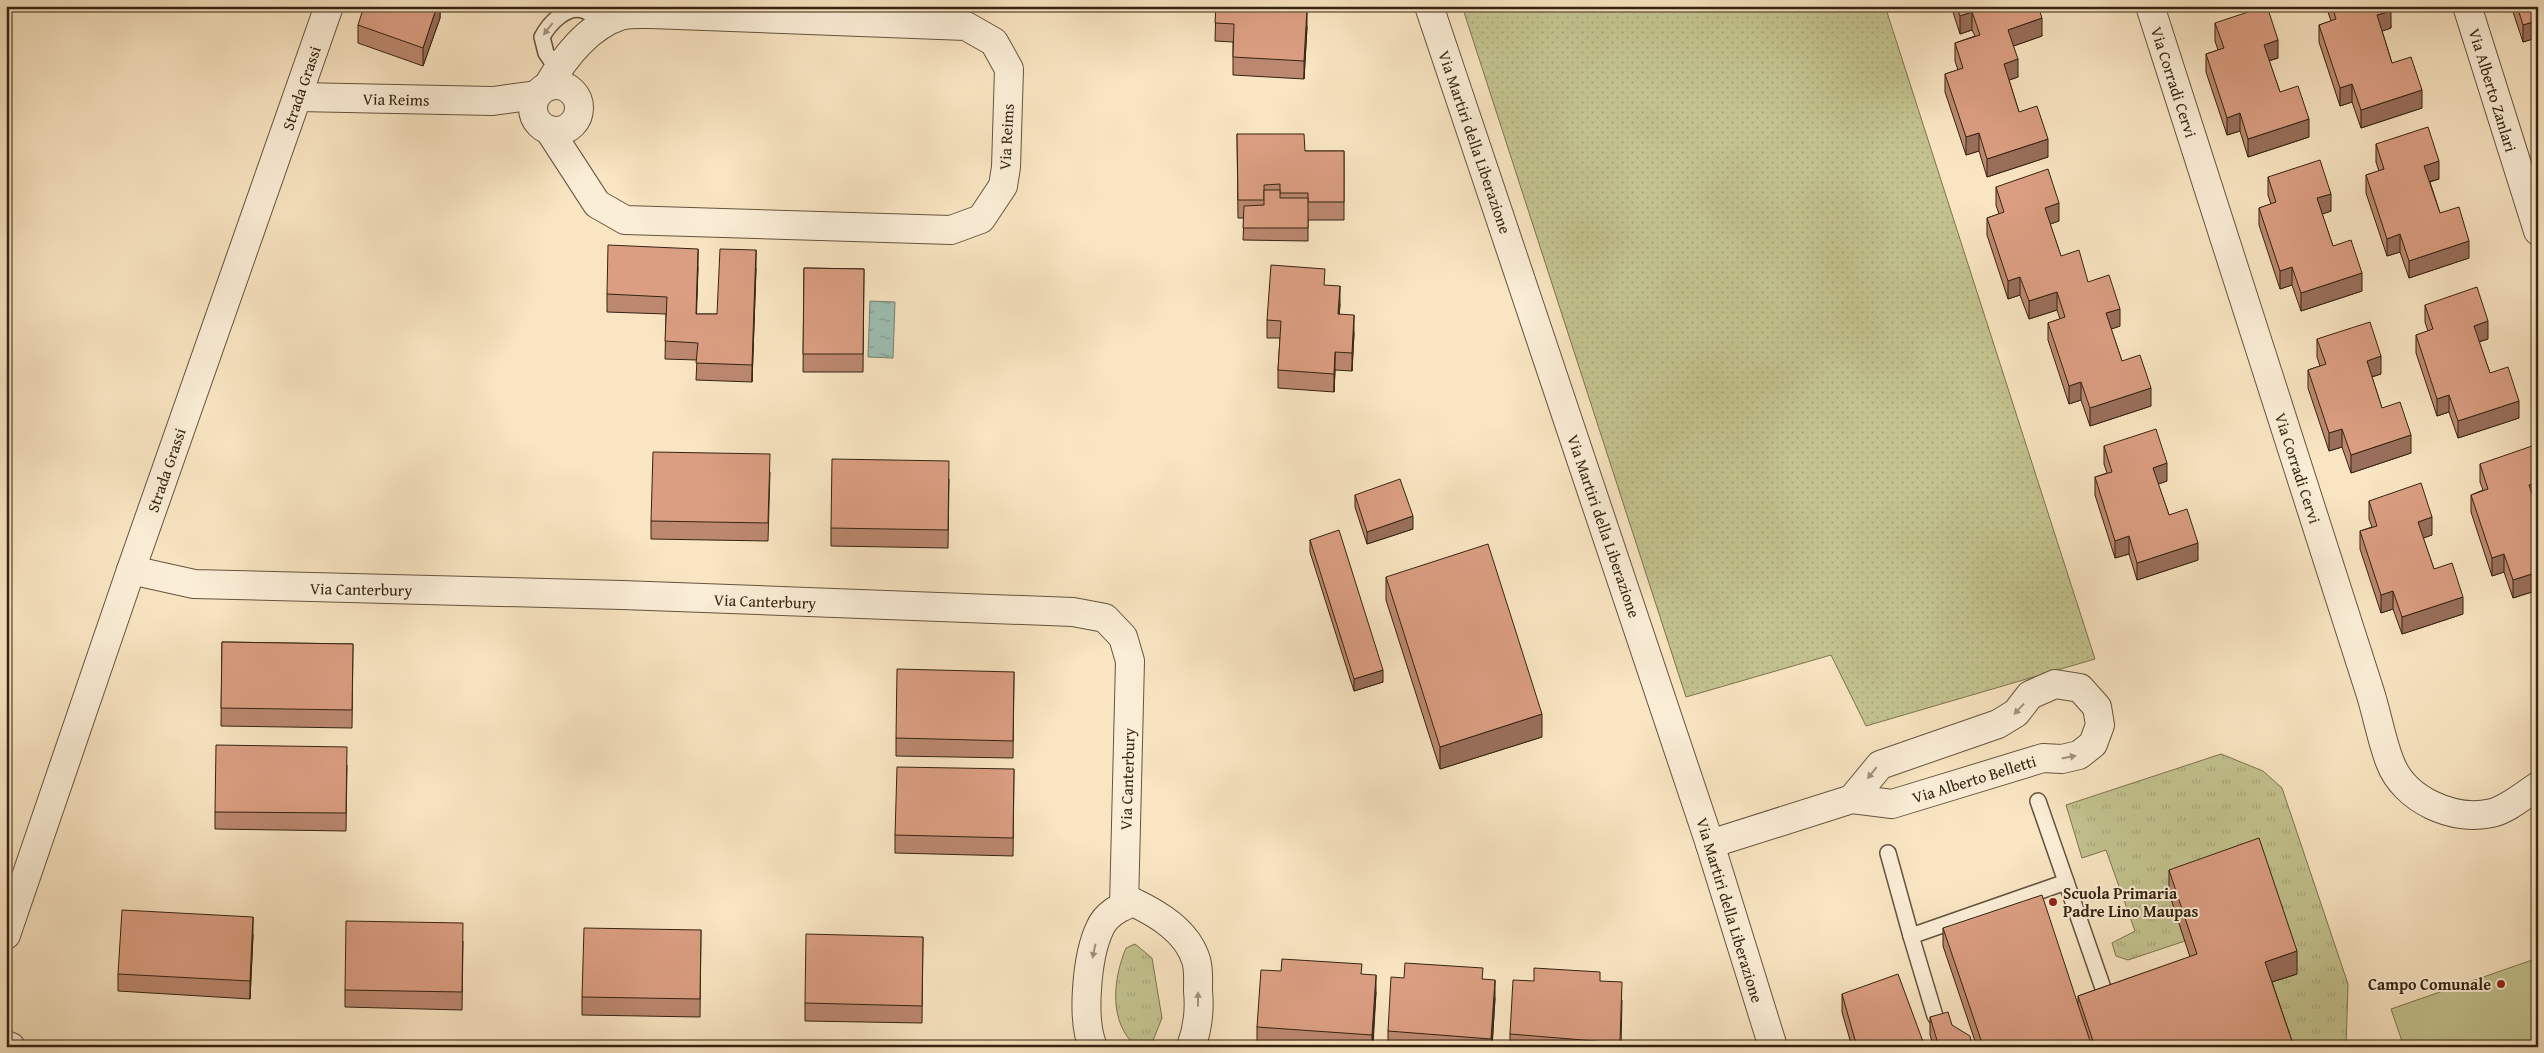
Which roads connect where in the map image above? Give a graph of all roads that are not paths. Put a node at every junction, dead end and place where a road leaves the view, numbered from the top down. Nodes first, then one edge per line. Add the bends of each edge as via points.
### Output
1 (329, 6) edge
2 (1429, 6) edge
3 (2150, 6) edge
4 (2467, 6) edge
5 (597, 27) junction
6 (298, 97) junction
7 (545, 100) junction
8 (575, 109) junction
9 (579, 179) junction
10 (2538, 231) edge
11 (131, 570) junction
12 (2538, 786) edge
13 (1852, 799) junction
14 (2038, 801) dead end
15 (1710, 844) junction
16 (1888, 853) dead end
17 (2066, 882) junction
18 (1124, 906) junction
19 (6, 935) edge
20 (1911, 936) junction
21 (2103, 988) edge
22 (1935, 1016) edge
23 (6, 1045) edge
24 (11, 1047) edge
25 (1093, 1047) edge
26 (1191, 1047) edge
27 (1773, 1047) edge

1 - 6 street, Strada Grassi
2 - 15 street, Via Martiri della Liberazione
3 - 12 street, Via Corradi Cervi via 2369,689 2390,764 2418,798 2454,812 2492,813
4 - 10 street, Via Alberto Zanlari
5 -> 7 street, Via Reims
5 - 8 street via 578,73
5 - 9 street, Via Reims via 621,15 651,14 966,26 994,42 1009,69 1006,167 1002,186 981,219 952,230 625,220 597,204
6 - 7 street, Via Reims
6 - 11 street, Strada Grassi
7 - 8 street via 559,85 566,87
7 - 8 street via 564,130
7 - 9 street, Via Reims
8 - 9 street
11 - 18 street, Via Canterbury via 194,584 1073,612 1105,618 1123,637 1130,661
11 - 19 street, Strada Grassi
13 -> 13 street, Via Alberto Belletti via 1892,804 2043,758 2062,759 2079,755 2093,744 2100,725 2097,707 2080,688 2055,684 2030,695 2016,713 1998,724 1880,764
13 - 15 street, Via Alberto Belletti
14 - 17 lane
15 - 27 street, Via Martiri della Liberazione
16 - 20 lane
17 - 20 lane
17 - 21 lane
18 -> 25 street via 1116,909 1100,926 1094,948 1087,987 1088,1036
26 -> 18 street via 1198,1029 1196,960 1182,936 1165,919 1133,902
20 - 22 lane
23 - 24 street

